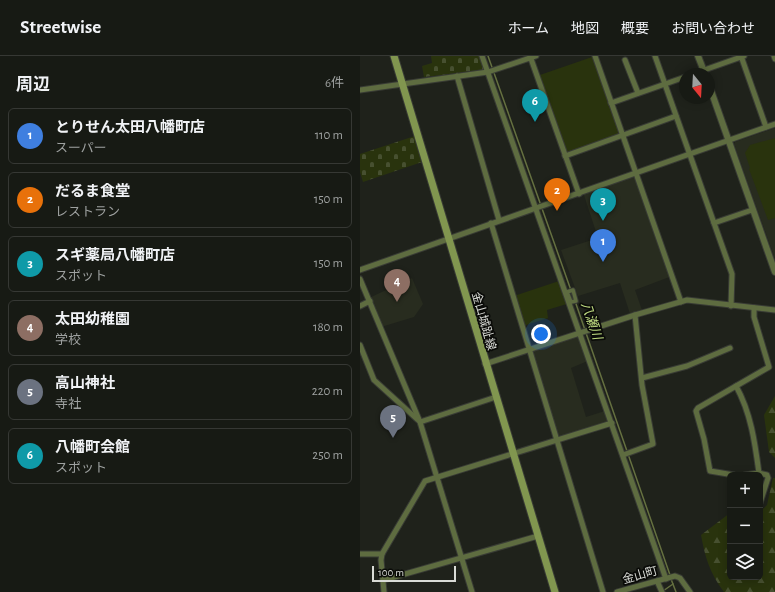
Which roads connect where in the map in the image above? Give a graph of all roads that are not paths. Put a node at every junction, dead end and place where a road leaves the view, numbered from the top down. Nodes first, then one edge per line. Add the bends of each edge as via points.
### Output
1 (394, 56) edge
2 (482, 56) edge
3 (595, 56) edge
4 (655, 56) edge
5 (698, 56) edge
6 (742, 56) edge
7 (532, 57) edge
8 (625, 60) dead end
9 (702, 68) edge
10 (714, 68) edge
11 (488, 72) junction
12 (457, 76) junction
13 (679, 79) edge
14 (403, 83) junction
15 (665, 84) junction
16 (360, 90) edge
17 (638, 93) junction
18 (611, 103) junction
19 (715, 103) edge
20 (676, 116) junction
21 (775, 124) edge
22 (766, 127) junction
23 (623, 135) junction
24 (728, 140) junction
25 (689, 153) junction
26 (565, 156) junction
27 (636, 172) junction
28 (579, 194) junction
29 (536, 208) junction
30 (752, 210) junction
31 (499, 220) junction
32 (491, 223) junction
33 (714, 223) junction
34 (448, 239) junction
35 (360, 270) edge
36 (775, 272) edge
37 (360, 279) edge
38 (370, 301) junction
39 (681, 302) junction
40 (360, 306) edge
41 (731, 306) junction
42 (754, 308) junction
43 (775, 310) edge
44 (635, 315) junction
45 (580, 333) junction
46 (360, 345) edge
47 (730, 348) dead end
48 (530, 350) junction
49 (485, 364) junction
50 (642, 378) junction
51 (736, 386) junction
52 (496, 397) junction
53 (420, 422) junction
54 (612, 423) junction
55 (557, 439) junction
56 (627, 453) junction
57 (512, 454) junction
58 (759, 472) edge
59 (727, 474) edge
60 (763, 474) edge
61 (438, 477) junction
62 (763, 494) edge
63 (538, 536) junction
64 (360, 554) edge
65 (382, 554) junction
66 (462, 559) junction
67 (669, 578) junction
68 (384, 580) junction
69 (657, 581) junction
70 (635, 590) edge
71 (661, 591) edge
72 (384, 592) edge
73 (472, 592) edge
74 (555, 592) edge
75 (603, 592) edge
76 (617, 592) edge
77 (690, 592) edge

1 - 14 main road, 金山城趾線
2 - 11 street
3 - 18 street
4 - 15 street
5 - 9 street
6 - 10 street
6 - 22 street
7 - 11 street
7 - 26 street
8 - 17 street
11 - 12 street
11 - 29 street
12 - 14 street
12 - 31 street
13 - 15 street
14 - 16 street
14 - 34 main road, 金山城趾線
15 - 17 street
15 - 20 street
17 - 18 street
18 - 23 street
19 - 24 street
20 - 23 street
20 - 25 street
21 - 22 street
22 - 24 street
23 - 26 street
23 - 27 street
24 - 25 street
24 - 30 street
25 - 27 street
25 - 33 street
26 - 28 street
27 - 28 street
27 - 39 street
28 - 29 street
29 - 31 street
29 - 45 street
30 - 33 street
30 - 36 street
31 - 32 street
32 - 34 street
32 - 48 street
33 - 41 street via 732,274
34 - 35 street
34 - 49 main road, 金山城趾線
37 - 38 street
38 - 40 street
38 - 53 street
39 - 41 street via 687,300
39 - 44 street
41 - 42 street
42 - 43 street
42 - 51 street via 754,317 769,367
44 - 45 street
44 - 50 street
45 - 48 street
45 - 54 street
46 - 53 street via 374,380
47 - 50 street via 687,366
48 - 49 street
48 - 55 street
49 - 52 main road, 金山城趾線
50 - 56 street via 653,444
51 - 58 street via 744,400 751,426
51 - 59 street via 696,411 710,472
52 - 53 street
52 - 57 main road, 金山城趾線
53 - 61 street
54 - 55 street
54 - 56 street
55 - 57 street
55 - 75 street
56 - 67 street
57 - 61 street
57 - 63 main road, 金山城趾線
60 - 62 street via 768,478
61 - 65 street via 425,481
61 - 66 street
63 - 66 street
63 - 74 main road, 金山城趾線
64 - 65 street
65 - 68 street
66 - 68 street
66 - 73 street
67 - 69 street, 金山町
67 - 77 street via 680,578
68 - 72 street
69 - 70 street, 金山町
69 - 71 street
70 - 76 street, 金山町

